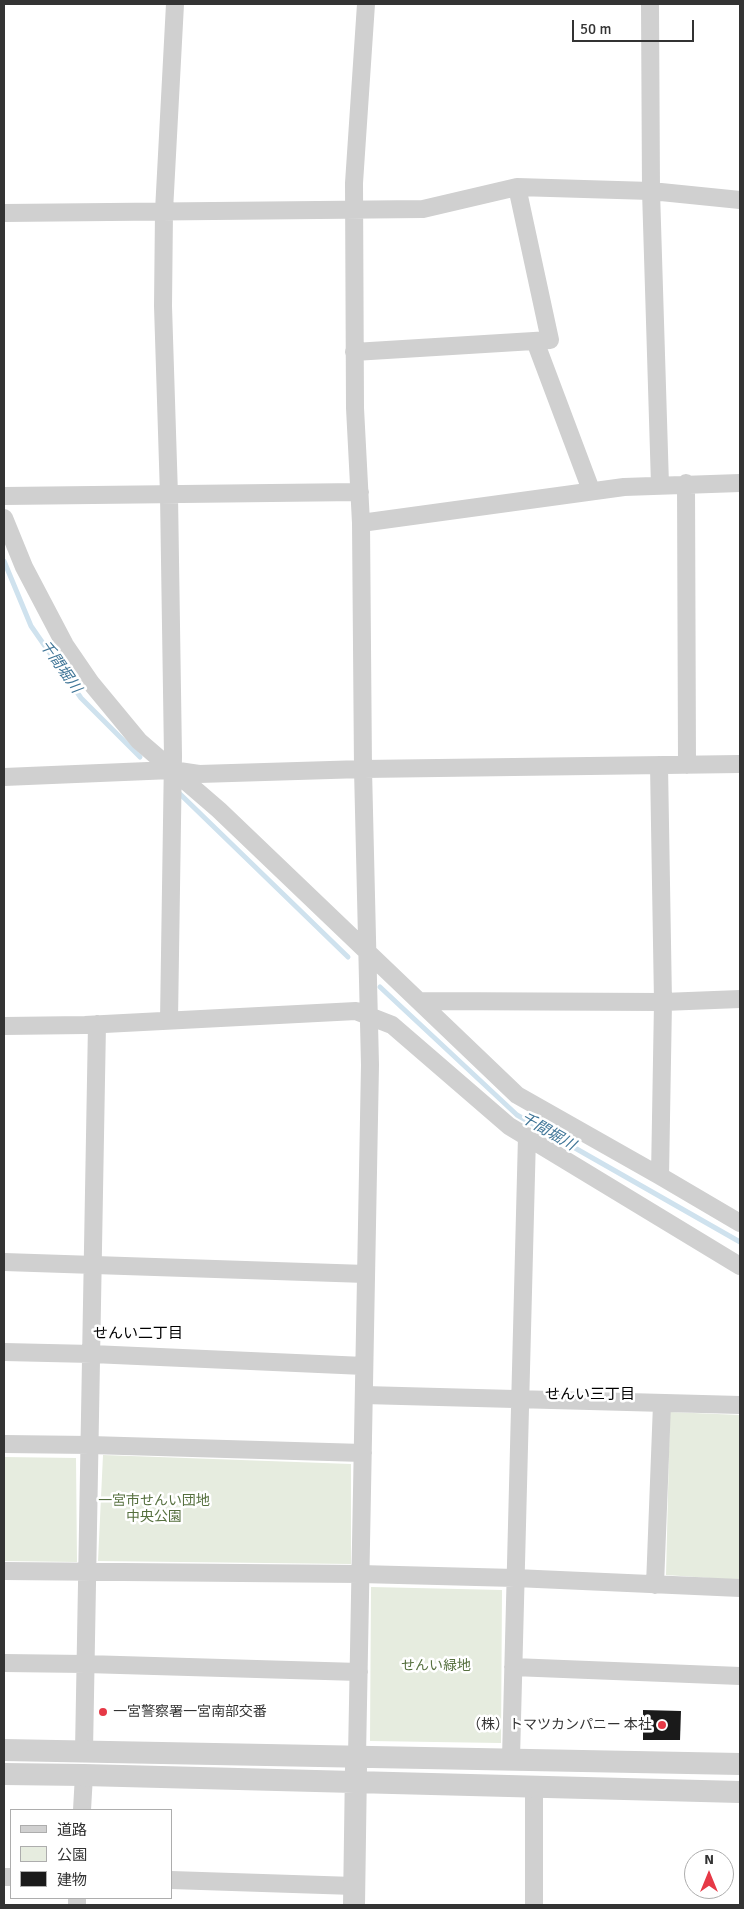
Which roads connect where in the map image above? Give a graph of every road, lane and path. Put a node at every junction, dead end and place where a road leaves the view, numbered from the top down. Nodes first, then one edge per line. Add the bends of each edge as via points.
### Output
1 (175, 4) edge
2 (366, 4) edge
3 (650, 4) edge
4 (517, 187) junction
5 (651, 191) junction
6 (740, 200) edge
7 (354, 210) junction
8 (164, 211) junction
9 (4, 213) edge
10 (535, 341) junction
11 (354, 352) junction
12 (686, 483) junction
13 (740, 483) edge
14 (660, 485) junction
15 (591, 490) junction
16 (360, 492) junction
17 (169, 495) junction
18 (4, 496) edge
19 (4, 518) edge
20 (361, 523) junction
21 (740, 764) edge
22 (687, 765) junction
23 (659, 766) junction
24 (363, 769) junction
25 (172, 770) junction
26 (4, 777) edge
27 (366, 951) junction
28 (740, 999) edge
29 (419, 1001) junction
30 (663, 1002) junction
31 (368, 1016) junction
32 (169, 1020) junction
33 (98, 1024) junction
34 (4, 1026) edge
35 (527, 1136) junction
36 (660, 1176) junction
37 (740, 1223) edge
38 (4, 1262) edge
39 (93, 1265) junction
40 (740, 1266) edge
41 (366, 1274) junction
42 (4, 1352) edge
43 (92, 1354) junction
44 (364, 1366) junction
45 (364, 1395) junction
46 (520, 1400) junction
47 (662, 1404) junction
48 (740, 1405) edge
49 (4, 1444) edge
50 (90, 1445) junction
51 (363, 1453) junction
52 (4, 1571) edge
53 (88, 1572) junction
54 (360, 1574) junction
55 (515, 1578) junction
56 (656, 1585) junction
57 (740, 1588) edge
58 (4, 1664) edge
59 (86, 1664) junction
60 (512, 1667) junction
61 (359, 1672) junction
62 (740, 1676) edge
63 (4, 1750) edge
64 (84, 1751) junction
65 (357, 1756) junction
66 (510, 1758) junction
67 (740, 1764) edge
68 (4, 1774) edge
69 (84, 1775) junction
70 (355, 1782) junction
71 (534, 1788) junction
72 (740, 1792) edge
73 (82, 1809) edge
74 (172, 1880) edge
75 (354, 1896) edge
76 (534, 1905) edge

1 - 8 street
2 - 7 street
3 - 5 street
4 - 5 street
4 - 7 street via 423,209
4 - 10 street via 550,340
5 - 6 street
5 - 14 street
7 - 8 street
7 - 11 street
8 - 9 street
8 - 17 street via 163,306
10 - 11 street
10 - 15 street
11 - 16 street
12 - 13 street
12 - 14 street
12 - 22 street
14 - 15 street
15 - 20 street
16 - 17 street
16 - 20 street
17 - 18 street
17 - 25 street
19 - 25 street via 24,567 65,645 91,683 140,742
20 - 24 street
21 - 22 street
22 - 23 street
23 - 24 street
23 - 30 street
24 - 25 street via 199,774
24 - 27 street
25 - 26 street
25 - 27 street via 219,810
25 - 32 street
27 - 29 street
27 - 31 street
28 - 30 street
29 - 30 street
29 - 36 street via 517,1095
30 - 36 street
31 - 32 street via 356,1011
31 - 35 street via 392,1025 509,1126
31 - 41 street
32 - 33 street
33 - 34 street
33 - 39 street
35 - 40 street
35 - 46 street
36 - 37 street
38 - 39 street
39 - 41 street
39 - 43 street
41 - 44 street
42 - 43 street
43 - 44 street
43 - 50 street
44 - 45 street
45 - 46 street
45 - 51 street
46 - 47 street
46 - 55 street
47 - 48 street
47 - 56 street
49 - 50 street
50 - 51 street
50 - 53 street
51 - 54 street
52 - 53 street
53 - 54 street
53 - 59 street
54 - 55 street
54 - 61 street
55 - 56 street
55 - 60 street
56 - 57 street
58 - 59 street
59 - 61 street
59 - 64 street
60 - 62 street
60 - 66 street
61 - 65 street
63 - 64 street
64 - 65 street
65 - 66 street
65 - 70 street
66 - 67 street
68 - 69 street
69 - 70 street
69 - 73 street
70 - 71 street
70 - 75 street
71 - 72 street
71 - 76 street
74 - 75 street

